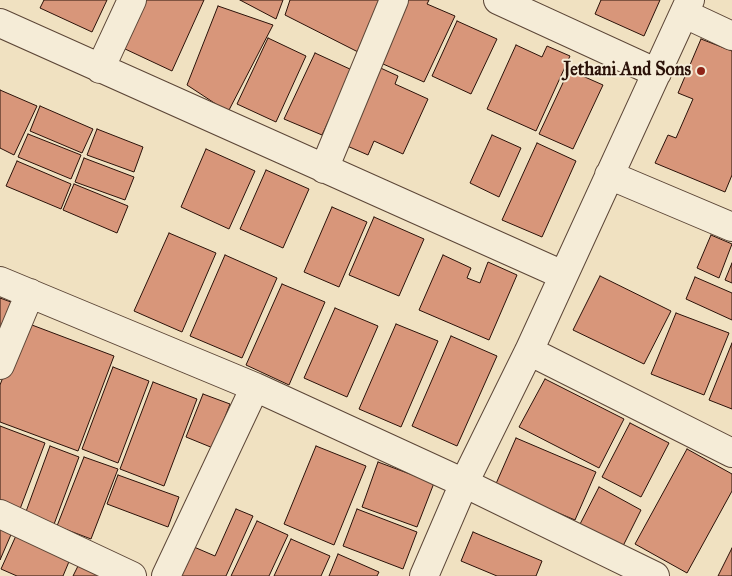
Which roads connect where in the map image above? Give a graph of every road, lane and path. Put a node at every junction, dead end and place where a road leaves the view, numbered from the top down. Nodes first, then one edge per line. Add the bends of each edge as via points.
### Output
1 (132, 0) edge
2 (394, 0) edge
3 (498, 0) edge
4 (688, 7) edge
5 (0, 23) edge
6 (732, 36) edge
7 (100, 69) junction
8 (657, 73) junction
9 (324, 169) junction
10 (609, 175) junction
11 (732, 227) edge
12 (563, 275) junction
13 (0, 281) edge
14 (30, 293) junction
15 (530, 351) junction
16 (0, 364) edge
17 (255, 387) junction
18 (732, 453) edge
19 (464, 483) junction
20 (0, 514) edge
21 (132, 576) edge
22 (166, 576) edge
23 (424, 576) edge
24 (655, 576) edge

1 - 7 street
2 - 9 street
3 - 8 street
4 - 6 street
4 - 8 street
5 - 7 street
7 - 9 street
8 - 10 street
9 - 12 street
10 - 11 street
10 - 12 street
12 - 15 street
13 - 14 street
14 - 16 street
14 - 17 street
15 - 18 street
15 - 19 street
17 - 19 street
17 - 22 street
19 - 23 street
19 - 24 street
20 - 21 street

